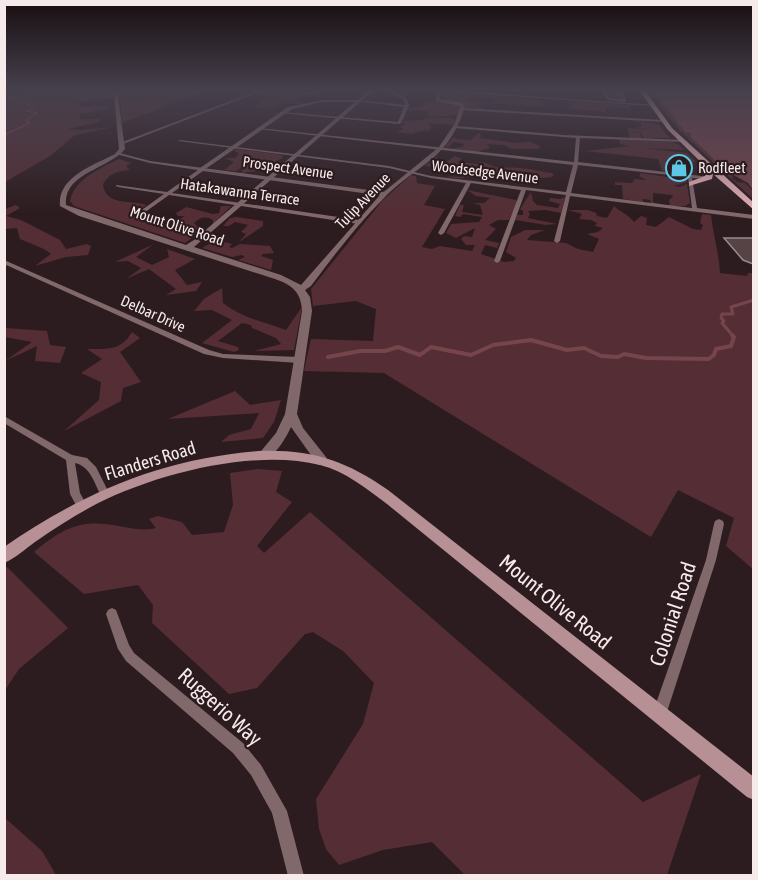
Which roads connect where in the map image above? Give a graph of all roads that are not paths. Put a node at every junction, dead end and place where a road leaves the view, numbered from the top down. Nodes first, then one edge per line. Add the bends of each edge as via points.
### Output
1 (120, 130) edge
2 (154, 130) edge
3 (258, 130) edge
4 (271, 130) edge
5 (326, 130) edge
6 (454, 130) edge
7 (498, 130) edge
8 (672, 130) edge
9 (320, 135) junction
10 (578, 136) junction
11 (180, 141) dead end
12 (683, 141) junction
13 (122, 142) junction
14 (234, 147) junction
15 (440, 149) junction
16 (118, 153) junction
17 (298, 155) junction
18 (576, 164) junction
19 (710, 167) junction
20 (202, 169) junction
21 (411, 172) junction
22 (272, 178) junction
23 (691, 180) junction
24 (469, 182) junction
25 (118, 186) dead end
26 (524, 189) junction
27 (168, 194) junction
28 (384, 194) junction
29 (569, 194) junction
30 (241, 204) junction
31 (753, 208) edge
32 (695, 210) junction
33 (141, 213) dead end
34 (753, 217) edge
35 (359, 222) junction
36 (441, 233) dead end
37 (557, 241) dead end
38 (187, 248) junction
39 (497, 261) dead end
40 (4, 262) edge
41 (302, 288) junction
42 (299, 360) junction
43 (291, 414) junction
44 (4, 419) edge
45 (263, 456) junction
46 (288, 456) joint
47 (70, 458) junction
48 (322, 460) junction
49 (104, 493) junction
50 (81, 504) junction
51 (719, 524) dead end
52 (4, 556) edge
53 (112, 614) dead end
54 (659, 715) junction
55 (753, 790) edge
56 (296, 876) edge

1 - 13 street
2 - 13 street
3 - 14 street
4 - 9 street
5 - 9 street
6 - 15 street, Tulip Avenue
7 - 10 street
8 - 12 main road
9 - 15 street
9 - 17 street
10 - 12 street
10 - 18 street
11 - 14 street, Woodsedge Avenue
12 - 19 main road
13 - 16 street
14 - 17 street, Woodsedge Avenue
14 - 20 street
15 - 18 street
15 - 21 street, Tulip Avenue
16 - 20 street, Prospect Avenue via 146,162
16 - 38 street, Mount Olive Road via 74,180 63,194 62,204
17 - 21 street, Woodsedge Avenue
17 - 22 street
18 - 23 street
18 - 29 street
19 - 23 main road via 708,178
19 - 31 main road
20 - 22 street, Prospect Avenue
20 - 27 street
21 - 24 street, Woodsedge Avenue
21 - 28 street, Tulip Avenue
22 - 28 street, Prospect Avenue
22 - 30 street
23 - 32 street
24 - 26 street, Woodsedge Avenue
24 - 36 street
25 - 27 street, Hatakawanna Terrace
26 - 29 street, Woodsedge Avenue
26 - 39 street
27 - 30 street, Hatakawanna Terrace
27 - 33 street
28 - 35 street, Tulip Avenue
29 - 32 street, Woodsedge Avenue
29 - 37 street
30 - 35 street, Hatakawanna Terrace
30 - 38 street
32 - 34 street, Woodsedge Avenue
35 - 41 street, Tulip Avenue
38 - 41 street, Mount Olive Road
40 - 42 street, Delbar Drive via 207,352
41 - 42 street via 307,311
42 - 43 street
43 - 45 street via 281,436
43 - 48 street, Mount Olive Road via 298,430
44 - 47 street
45 - 46 main road, Flanders Road
45 - 49 main road, Flanders Road via 180,467
46 - 48 main road, Mount Olive Road
47 - 49 street via 89,465
47 - 50 street via 75,494
48 - 54 main road, Mount Olive Road via 351,472 383,493
49 - 50 main road, Flanders Road
50 - 52 main road, Flanders Road
51 - 54 street, Colonial Road via 711,560
53 - 56 street, Ruggerio Way via 130,657 238,748 256,770 279,811
54 - 55 main road, Mount Olive Road

